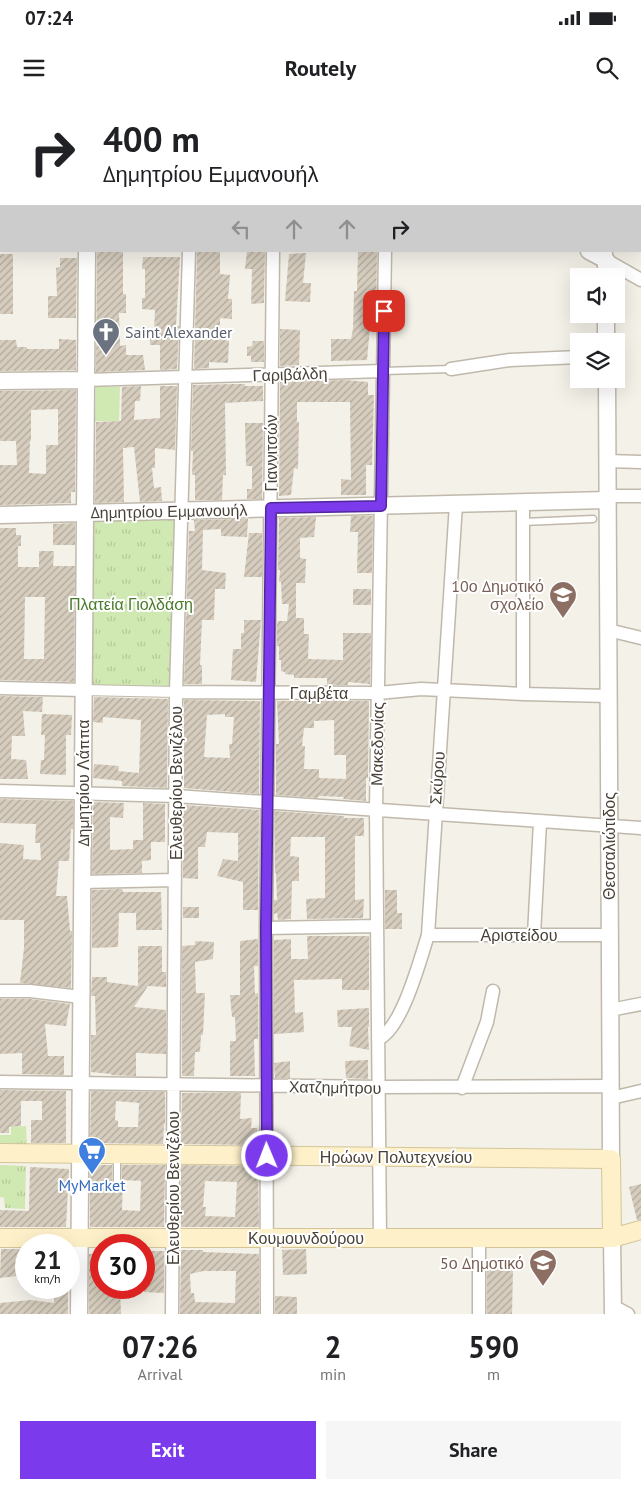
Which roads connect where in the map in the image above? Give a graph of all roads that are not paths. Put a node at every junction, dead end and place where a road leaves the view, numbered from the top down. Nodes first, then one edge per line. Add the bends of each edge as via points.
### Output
1 (87, 252) edge
2 (189, 252) edge
3 (274, 252) edge
4 (385, 252) edge
5 (591, 252) edge
6 (606, 263) edge
7 (641, 280) edge
8 (570, 357) edge
9 (451, 369) joint
10 (383, 371) junction
11 (271, 375) junction
12 (185, 377) junction
13 (86, 380) junction
14 (0, 381) edge
15 (607, 388) edge
16 (607, 462) junction
17 (641, 462) edge
18 (641, 496) edge
19 (607, 498) junction
20 (523, 502) junction
21 (456, 504) junction
22 (381, 506) junction
23 (271, 508) junction
24 (181, 511) junction
25 (85, 513) junction
26 (0, 515) edge
27 (593, 519) dead end
28 (523, 522) junction
29 (608, 630) junction
30 (641, 638) edge
31 (0, 688) edge
32 (84, 690) junction
33 (443, 690) junction
34 (176, 692) junction
35 (270, 692) junction
36 (378, 693) junction
37 (523, 694) junction
38 (608, 696) junction
39 (0, 790) edge
40 (83, 793) junction
41 (176, 796) junction
42 (267, 803) junction
43 (376, 809) junction
44 (435, 814) junction
45 (540, 822) junction
46 (609, 826) junction
47 (641, 828) edge
48 (175, 880) junction
49 (82, 882) junction
50 (377, 926) junction
51 (266, 928) junction
52 (428, 935) junction
53 (534, 935) junction
54 (610, 935) junction
55 (0, 991) edge
56 (493, 991) dead end
57 (81, 997) junction
58 (641, 1004) edge
59 (610, 1010) junction
60 (378, 1039) junction
61 (0, 1082) edge
62 (80, 1084) junction
63 (174, 1085) junction
64 (266, 1086) junction
65 (378, 1087) junction
66 (462, 1088) junction
67 (641, 1091) edge
68 (611, 1092) junction
69 (0, 1153) edge
70 (80, 1153) junction
71 (117, 1154) junction
72 (173, 1154) junction
73 (267, 1156) junction
74 (378, 1156) junction
75 (611, 1158) junction
76 (117, 1185) dead end
77 (641, 1230) edge
78 (79, 1234) edge
79 (0, 1238) edge
80 (15, 1238) edge
81 (80, 1238) edge
82 (173, 1238) junction
83 (267, 1238) junction
84 (380, 1238) junction
85 (479, 1238) junction
86 (612, 1238) junction
87 (79, 1299) edge
88 (613, 1310) edge
89 (79, 1314) edge
90 (172, 1314) edge
91 (267, 1314) edge
92 (479, 1314) edge
93 (628, 1314) edge

1 - 13 street, Δημητρίου Λάππα
2 - 12 street, Ελευθερίου Βενιζέλου
3 - 11 street, Γιαννιτσών
4 - 10 street, Μακεδονίας
5 - 6 street
6 - 7 street
8 - 9 street, Γαριβάλδη via 510,360
9 - 10 lane, Γαριβάλδη
10 - 11 street, Γαριβάλδη
10 - 22 street, Μακεδονίας
11 - 12 street, Γαριβάλδη
11 - 23 street, Γιαννιτσών
12 - 13 street, Γαριβάλδη
12 - 24 street, Ελευθερίου Βενιζέλου
13 - 14 street, Γαριβάλδη
13 - 25 street, Δημητρίου Λάππα
15 - 16 street, Θεσσαλιώτιδος
16 - 17 street
16 - 19 street, Θεσσαλιώτιδος
18 - 19 street
19 - 20 street, Δημητρίου Εμμανουήλ
19 - 29 street, Θεσσαλιώτιδος
20 - 21 street, Δημητρίου Εμμανουήλ
20 - 28 street
21 - 22 street, Δημητρίου Εμμανουήλ
21 - 33 street, Σκύρου
22 - 23 street, Δημητρίου Εμμανουήλ
22 - 36 street, Μακεδονίας
23 - 24 street, Δημητρίου Εμμανουήλ
23 - 35 street, Γιαννιτσών
24 - 25 street, Δημητρίου Εμμανουήλ
24 - 34 street, Ελευθερίου Βενιζέλου
25 - 26 street, Δημητρίου Εμμανουήλ
25 - 32 street, Δημητρίου Λάππα
27 - 28 lane
28 - 37 street
29 - 30 street
29 - 38 street, Θεσσαλιώτιδος
31 - 32 street, Γαμβέτα
32 - 34 street, Γαμβέτα
32 - 40 street, Δημητρίου Λάππα
33 - 36 street, Γαμβέτα via 421,688
33 - 37 street, Γαμβέτα
33 - 44 street, Σκύρου
34 - 35 street, Γαμβέτα
34 - 41 street, Ελευθερίου Βενιζέλου
35 - 36 street, Γαμβέτα
35 - 42 street, Γιαννιτσών
36 - 43 street, Μακεδονίας
37 - 38 street, Γαμβέτα
38 - 46 street, Θεσσαλιώτιδος
39 - 40 street
40 - 41 street
40 - 49 street, Δημητρίου Λάππα
41 - 42 street
41 - 48 street, Ελευθερίου Βενιζέλου
42 - 43 street
42 - 51 street, Γιαννιτσών
43 - 44 street
43 - 50 street, Μακεδονίας
44 - 45 street
44 - 52 street, Σκύρου
45 - 46 street
45 - 53 street
46 - 47 street
46 - 54 street, Θεσσαλιώτιδος
48 - 49 street
48 - 63 street, Ελευθερίου Βενιζέλου
49 - 57 street, Δημητρίου Λάππα
50 - 51 street
50 - 60 street, Μακεδονίας
51 - 64 street, Γιαννιτσών
52 - 53 street, Αριστείδου
52 - 60 street, Σκύρου via 409,995 384,1037
53 - 54 street, Αριστείδου
54 - 59 street, Θεσσαλιώτιδος
55 - 57 street
56 - 66 street via 487,1022
57 - 62 street, Δημητρίου Λάππα
58 - 59 street
59 - 68 street, Θεσσαλιώτιδος
60 - 65 street, Μακεδονίας
61 - 62 street, Χατζημήτρου
62 - 63 street, Χατζημήτρου
62 - 70 street, Δημητρίου Λάππα
63 - 64 street, Χατζημήτρου
63 - 72 street, Ελευθερίου Βενιζέλου
64 - 65 street, Χατζημήτρου
64 - 73 street, Γιαννιτσών
65 - 66 street, Χατζημήτρου
65 - 74 street, Μακεδονίας
66 - 68 street, Χατζημήτρου
67 - 68 street, Χατζημήτρου
68 - 75 street, Θεσσαλιώτιδος
69 - 70 main road, Ηρώων Πολυτεχνείου
70 - 71 main road, Ηρώων Πολυτεχνείου
70 - 78 street, Δημητρίου Λάππα
71 - 72 main road, Ηρώων Πολυτεχνείου
71 - 76 lane
72 - 73 main road, Ηρώων Πολυτεχνείου
72 - 82 street, Ελευθερίου Βενιζέλου
73 - 74 main road, Ηρώων Πολυτεχνείου
73 - 83 street, Γιαννιτσών
74 - 75 main road, Ηρώων Πολυτεχνείου
74 - 84 street, Μακεδονίας
75 - 86 main road, Θεσσαλιώτιδος
77 - 86 main road, Κουμουνδούρου
79 - 80 main road, Κουμουνδούρου
81 - 82 main road, Κουμουνδούρου
82 - 83 main road, Κουμουνδούρου
82 - 90 street, Ελευθερίου Βενιζέλου
83 - 84 main road, Κουμουνδούρου
83 - 91 street, Γιαννιτσών
84 - 85 main road, Κουμουνδούρου
85 - 86 main road, Κουμουνδούρου
85 - 92 street
86 - 88 street, Θεσσαλιώτιδος
87 - 89 street, Δημητρίου Λάππα
88 - 93 street

